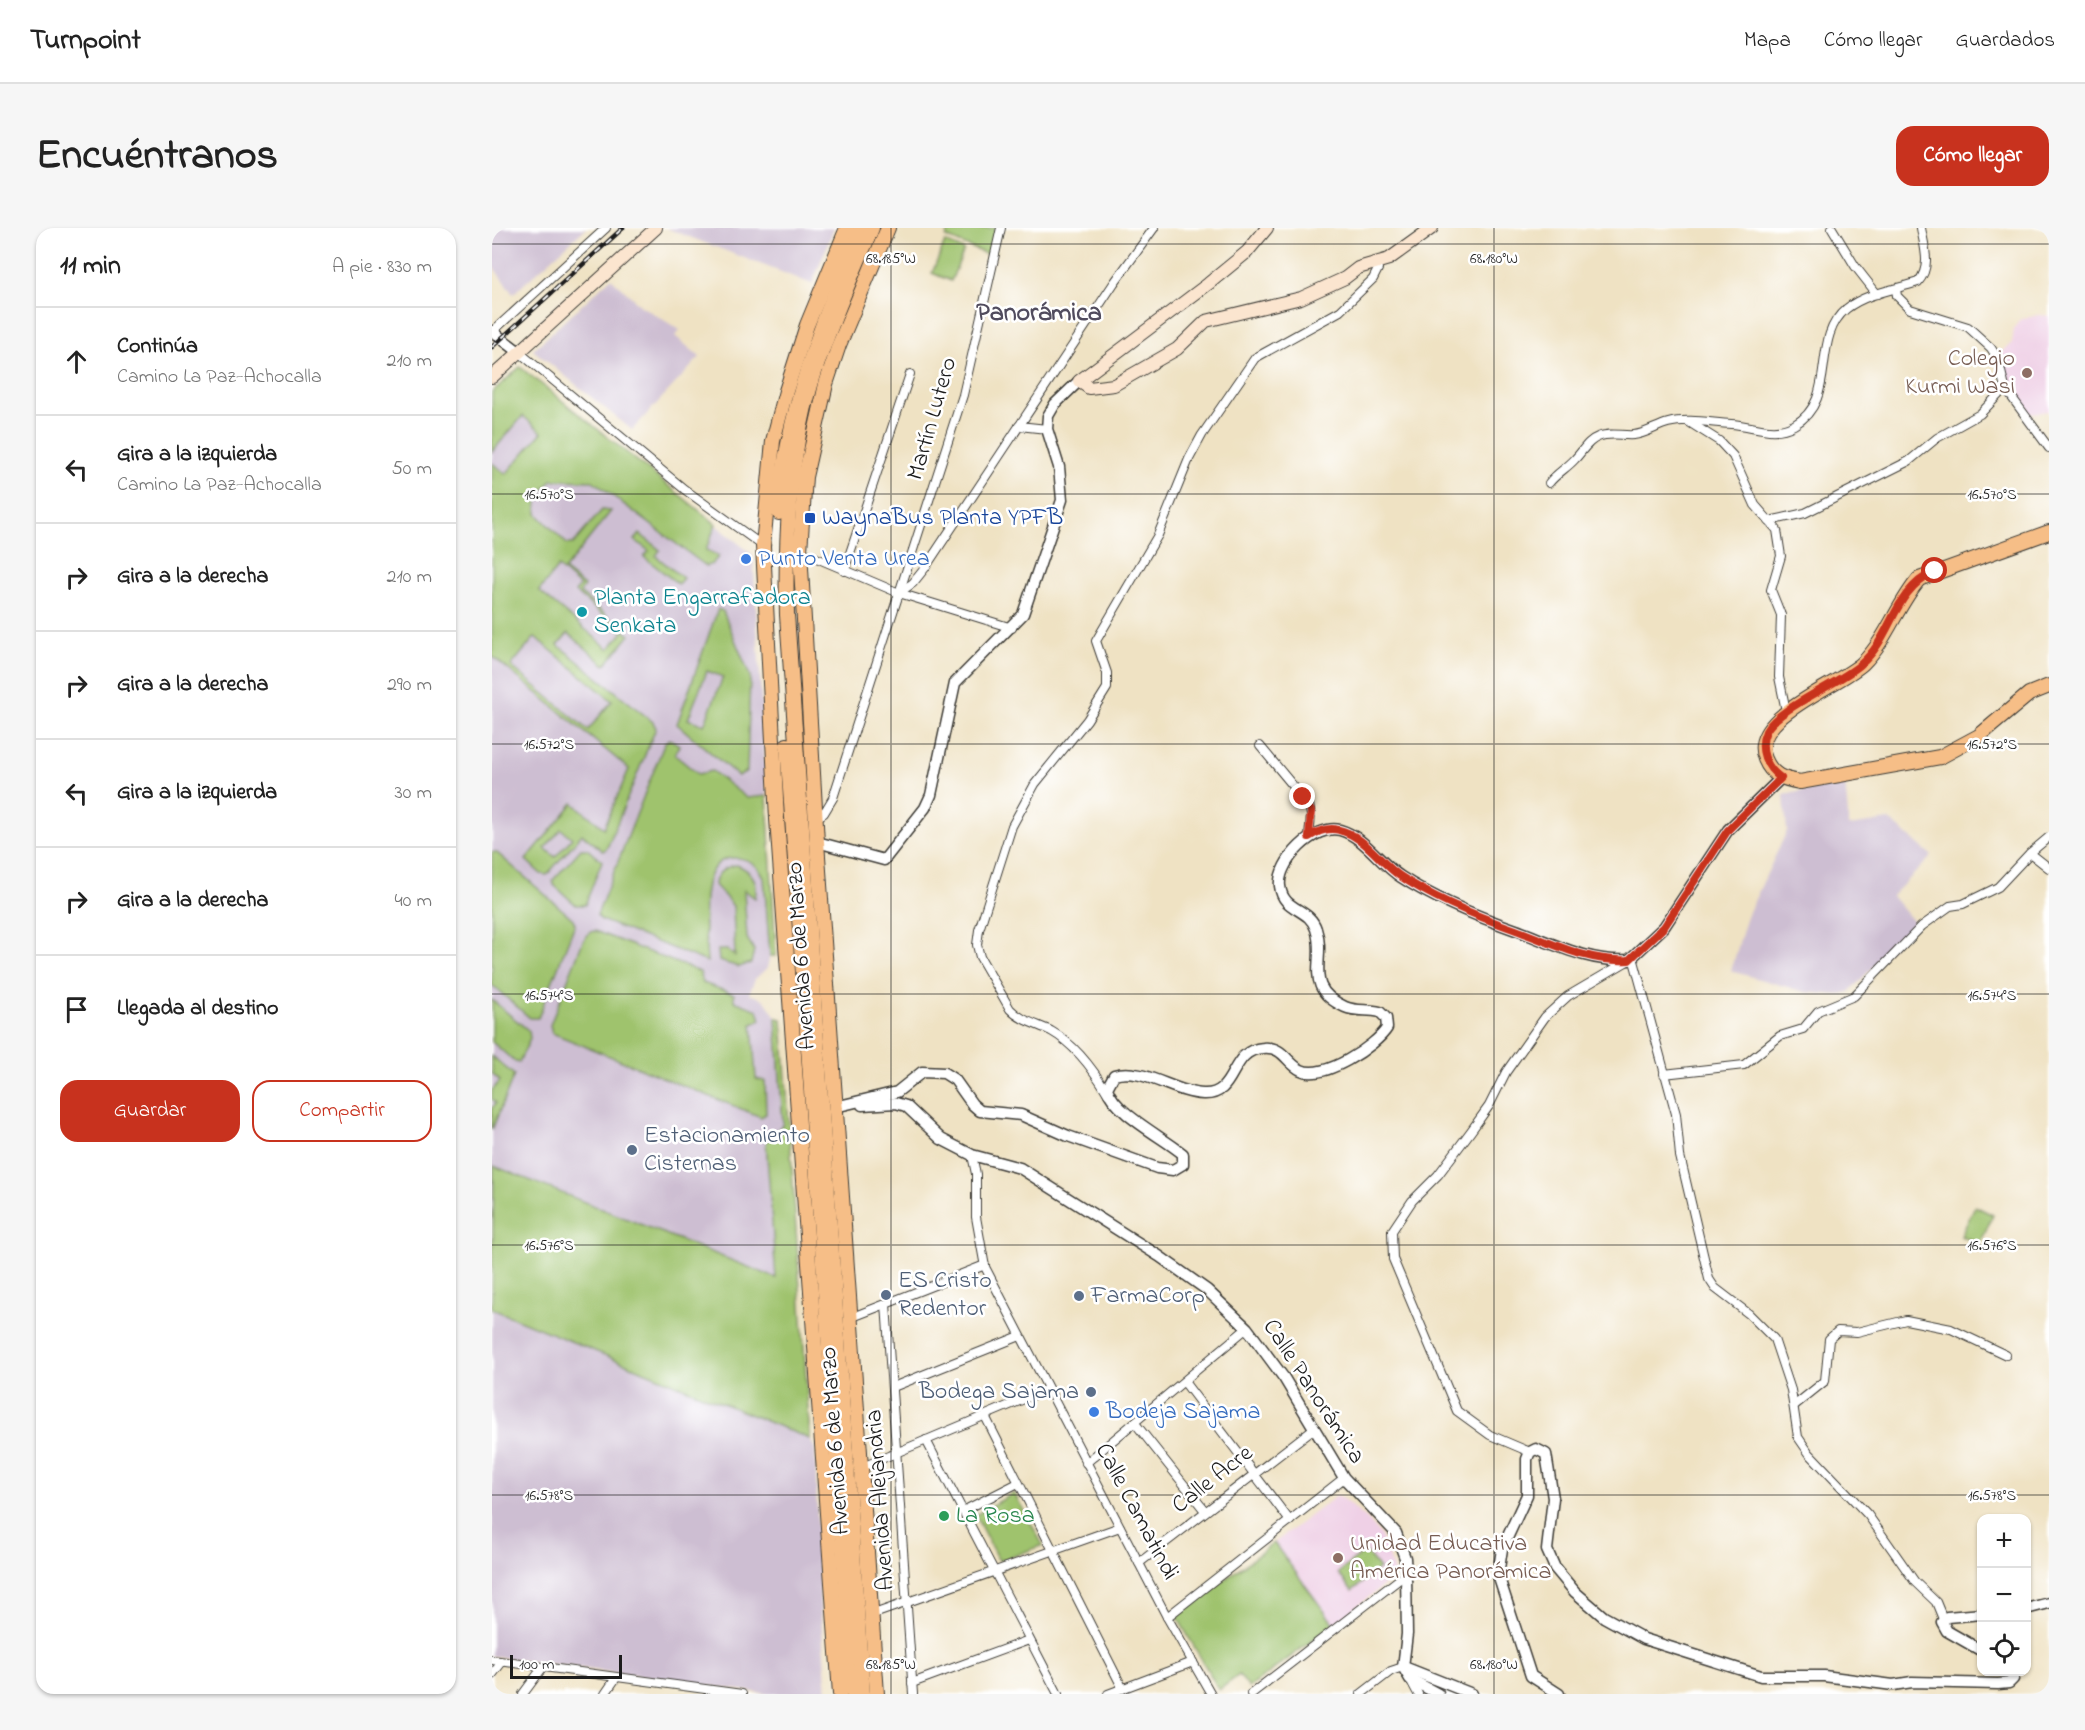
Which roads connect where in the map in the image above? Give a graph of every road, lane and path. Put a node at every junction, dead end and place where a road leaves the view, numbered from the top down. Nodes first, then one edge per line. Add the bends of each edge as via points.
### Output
1 (606, 228) edge
2 (656, 228) edge
3 (847, 228) edge
4 (861, 228) edge
5 (872, 228) edge
6 (888, 228) edge
7 (1002, 228) edge
8 (1154, 228) edge
9 (1268, 228) edge
10 (1432, 228) edge
11 (1832, 228) edge
12 (1921, 228) edge
13 (1377, 262) junction
14 (1896, 289) junction
15 (1877, 294) junction
16 (492, 331) edge
17 (519, 352) junction
18 (910, 374) dead end
19 (492, 377) edge
20 (1079, 381) junction
21 (2005, 388) junction
22 (1686, 420) junction
23 (1019, 426) junction
24 (1047, 429) junction
25 (2049, 448) edge
26 (1548, 483) dead end
27 (1769, 521) junction
28 (2049, 532) edge
29 (763, 546) junction
30 (801, 551) junction
31 (844, 571) junction
32 (899, 593) junction
33 (1012, 628) junction
34 (2049, 686) edge
35 (1786, 711) junction
36 (1260, 746) dead end
37 (1781, 778) junction
38 (816, 818) junction
39 (1309, 837) junction
40 (2049, 837) edge
41 (817, 842) junction
42 (2030, 853) junction
43 (2049, 868) edge
44 (1631, 958) junction
45 (1664, 1074) junction
46 (1109, 1095) junction
47 (835, 1107) junction
48 (972, 1155) junction
49 (985, 1265) junction
50 (886, 1304) junction
51 (850, 1318) junction
52 (1247, 1328) junction
53 (1020, 1336) junction
54 (2006, 1355) dead end
55 (1185, 1383) junction
56 (893, 1387) junction
57 (1048, 1389) junction
58 (1795, 1405) junction
59 (985, 1416) junction
60 (1135, 1423) junction
61 (1312, 1429) junction
62 (926, 1440) junction
63 (897, 1452) junction
64 (1530, 1452) junction
65 (1086, 1463) junction
66 (860, 1468) junction
67 (1254, 1473) junction
68 (1344, 1478) junction
69 (1018, 1483) junction
70 (963, 1511) junction
71 (1205, 1511) junction
72 (1290, 1521) junction
73 (1120, 1527) junction
74 (1053, 1550) junction
75 (1139, 1563) junction
76 (996, 1572) junction
77 (1406, 1574) junction
78 (907, 1603) junction
79 (2049, 1603) edge
80 (2031, 1608) edge
81 (871, 1615) junction
82 (1977, 1615) edge
83 (1167, 1617) junction
84 (1943, 1619) junction
85 (1029, 1640) junction
86 (1977, 1648) edge
87 (492, 1660) edge
88 (502, 1662) junction
89 (1192, 1662) junction
90 (1403, 1667) junction
91 (543, 1668) junction
92 (492, 1675) edge
93 (2013, 1676) edge
94 (616, 1678) junction
95 (1410, 1679) junction
96 (912, 1683) junction
97 (1123, 1689) junction
98 (695, 1690) edge
99 (523, 1694) edge
100 (605, 1694) edge
101 (742, 1694) edge
102 (840, 1694) edge
103 (853, 1694) edge
104 (863, 1694) edge
105 (877, 1694) edge
106 (913, 1694) edge
107 (1058, 1694) edge
108 (1108, 1694) edge
109 (1211, 1694) edge
110 (1251, 1694) edge
111 (1361, 1694) edge
112 (1419, 1694) edge
113 (1438, 1694) edge
114 (1472, 1694) edge
115 (1559, 1694) edge

1 - 16 street
2 - 17 main road
3 - 29 main road, Avenida 6 de Marzo via 807,325 786,391 773,441
4 - 103 main road, Avenida 6 de Marzo via 814,348 792,423 780,492 778,560 778,616
5 - 104 main road, Avenida 6 de Marzo via 812,382 798,440 785,550
6 - 30 main road, Avenida 6 de Marzo via 826,384 806,477
7 - 32 street, Martín Lutero via 963,395
8 - 23 street
9 - 20 main road via 1216,278
10 - 13 main road via 1399,253
11 - 15 street
12 - 14 street via 1927,261 1923,277
13 - 20 main road via 1301,298 1206,321 1177,349 1114,385 1089,388
13 - 46 street via 1373,279 1340,311 1255,358 1202,435 1154,543 1096,640 1107,673 1107,688 1030,792 999,863 977,938 980,957 1016,1015 1068,1044 1095,1071
14 - 15 street
14 - 21 street via 1897,296 1910,309 1968,327 1998,359
15 - 22 street via 1846,309 1836,320 1826,341 1823,382 1817,398 1794,425 1776,431
16 - 17 street
17 - 19 main road
17 - 29 street via 684,489
18 - 31 street
20 - 24 street via 1055,404 1048,416
21 - 25 street
21 - 27 street via 1980,414 1936,438 1909,461 1805,513
22 - 26 street via 1636,435 1598,436
22 - 27 street via 1719,441 1733,456 1755,505
23 - 24 street
23 - 32 street via 925,568
24 - 33 street via 1059,467 1062,500 1023,615
27 - 35 street via 1780,542 1781,556 1771,587 1781,615 1779,677
28 - 35 main road via 1919,579 1906,593 1876,648 1861,664
29 - 102 main road, Avenida 6 de Marzo via 778,830
30 - 31 street
30 - 38 main road, Avenida 6 de Marzo
31 - 32 street
32 - 33 street
32 - 38 street, Martín Lutero via 833,798
33 - 41 street via 955,683 932,795 884,860
34 - 37 main road via 2029,694 1979,736 1940,757 1810,782
35 - 37 main road via 1767,730 1763,744 1763,756 1772,772
36 - 39 street via 1309,805
37 - 44 street via 1728,830 1664,927
38 - 41 main road, Avenida 6 de Marzo
39 - 44 street via 1325,829 1338,829 1361,841 1413,885 1487,921 1599,959
39 - 46 street via 1282,869 1282,896 1287,905 1311,920 1316,928 1317,978 1322,990 1346,1008 1380,1012 1388,1028 1382,1037 1356,1056 1309,1072 1299,1069 1276,1048 1248,1051 1240,1058 1231,1079 1214,1093 1203,1095 1129,1073 1114,1075 1107,1088
40 - 42 street
41 - 47 main road, Avenida 6 de Marzo
42 - 43 street
42 - 45 street via 1998,887 1964,904 1950,906 1922,926 1854,996 1818,1011 1803,1029 1780,1036 1744,1065
44 - 45 street
44 - 64 street via 1568,996 1545,1017 1471,1131 1392,1231 1393,1258 1457,1411 1490,1435
45 - 58 street via 1676,1114 1680,1156 1709,1280 1774,1339
46 - 47 street via 1183,1154 1184,1164 1173,1170 1157,1168 1021,1115 980,1111 945,1073 922,1072 897,1092
47 - 48 street via 896,1103 906,1106 941,1138
47 - 51 main road, Avenida 6 de Marzo
48 - 49 street, Calle Camatindi via 976,1174 975,1217
48 - 52 street, Calle Panorámica via 1020,1168 1118,1227 1207,1290
49 - 50 street
49 - 53 street, Calle Camatindi
50 - 51 street
50 - 56 street, Avenida Alejandria
51 - 66 main road, Avenida 6 de Marzo
52 - 55 street
52 - 61 street, Calle Panorámica via 1284,1378
53 - 56 street
53 - 57 street, Calle Camatindi
54 - 58 street via 1951,1329 1906,1320 1857,1332 1838,1331 1829,1340 1825,1381
55 - 60 street
55 - 67 street
56 - 63 street, Avenida Alejandria
57 - 59 street
57 - 65 street, Calle Camatindi
58 - 84 street via 1798,1437 1809,1453 1868,1515 1916,1582 1936,1602
59 - 62 street
59 - 69 street
60 - 65 street
60 - 71 street
61 - 67 street, Calle Acre
61 - 68 street, Calle Panorámica
62 - 63 street
62 - 70 street
63 - 66 street
63 - 78 street, Avenida Alejandria
64 - 93 street via 1541,1449 1546,1454 1553,1497 1547,1550 1555,1568 1604,1617 1644,1640 1761,1676 1824,1676 1893,1685 1998,1684 2008,1683
64 - 115 street via 1527,1495 1502,1549 1498,1575 1531,1676
65 - 73 street, Calle Camatindi
66 - 81 main road, Avenida 6 de Marzo
67 - 71 street, Calle Acre
67 - 72 street
68 - 72 street
68 - 77 street, Calle Panorámica via 1396,1533
69 - 70 street
69 - 74 street
70 - 76 street
71 - 75 street, Calle Acre
72 - 83 street
73 - 74 street
73 - 75 street, Calle Camatindi
74 - 76 street
74 - 97 street
75 - 83 street, Calle Camatindi
76 - 78 street
76 - 85 street
77 - 90 street, Calle Panorámica
77 - 110 street
78 - 81 street
78 - 96 street, Avenida Alejandria
79 - 80 street
81 - 105 main road, Avenida 6 de Marzo
82 - 84 street
83 - 89 street, Calle Camatindi
84 - 86 street via 1947,1631
85 - 96 street
85 - 107 street
87 - 88 street
88 - 91 street
88 - 92 street
89 - 97 street
89 - 109 street, Calle Camatindi
90 - 95 street
90 - 111 street via 1391,1671
90 - 114 street
91 - 94 street
91 - 99 street
94 - 98 street
94 - 100 street
95 - 112 street
95 - 113 street
96 - 106 street, Avenida Alejandria
97 - 108 street
98 - 101 street

